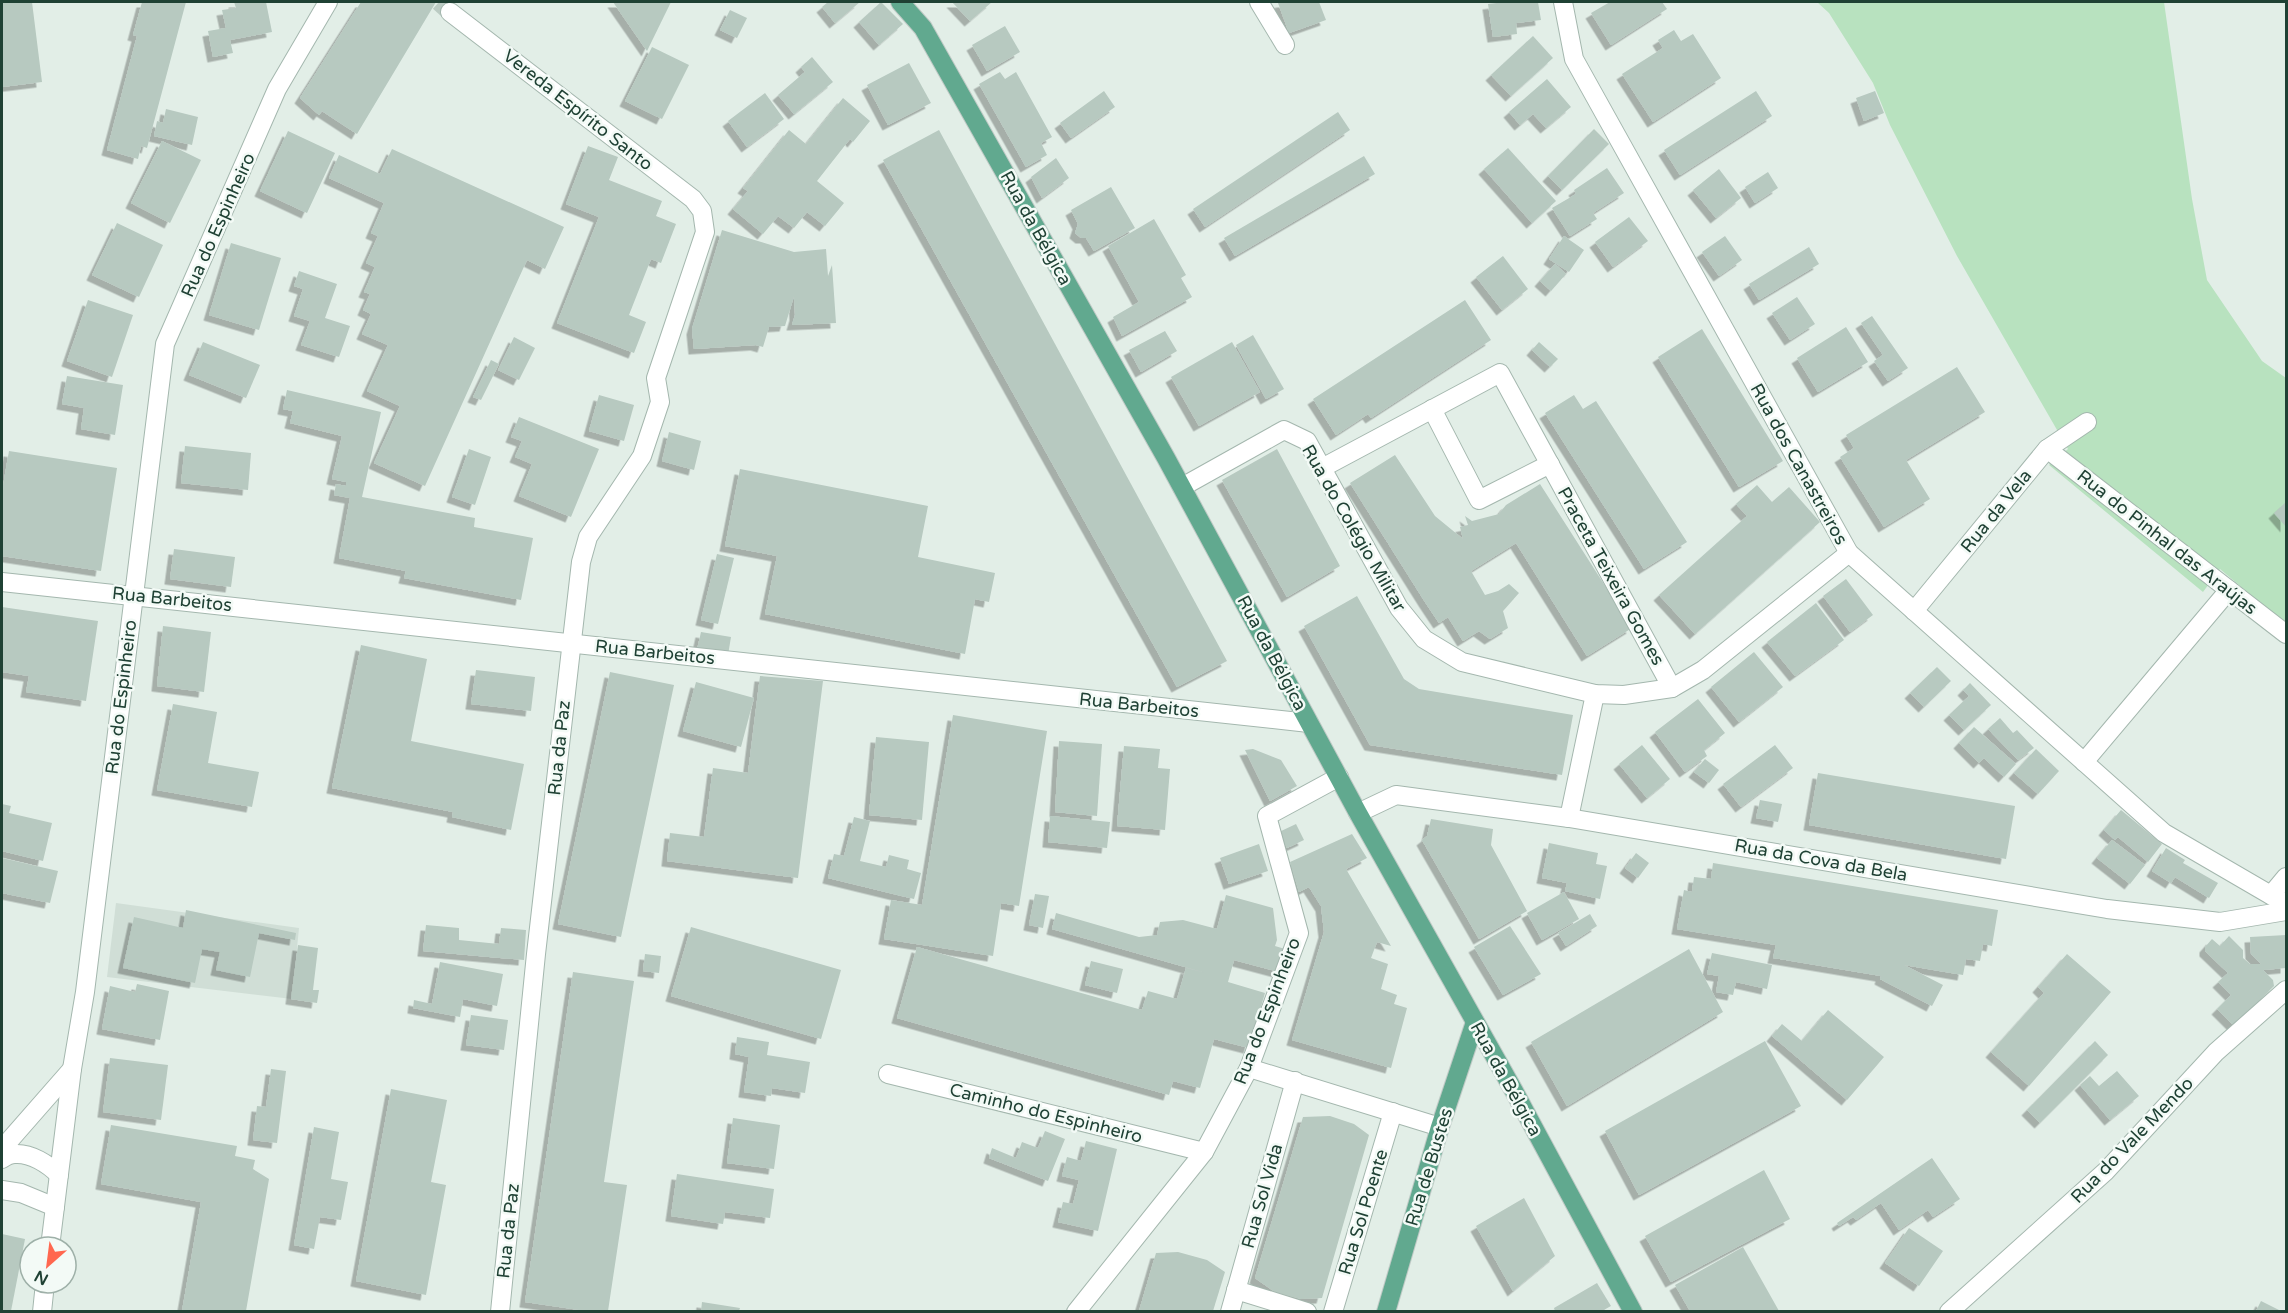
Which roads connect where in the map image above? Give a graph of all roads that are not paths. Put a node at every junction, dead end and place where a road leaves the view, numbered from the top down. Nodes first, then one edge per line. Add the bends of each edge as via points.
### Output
1 (328, 2) edge
2 (900, 2) edge
3 (1259, 2) edge
4 (1563, 2) edge
5 (450, 12) tunnel mouth
6 (1285, 45) dead end
7 (702, 211) joint
8 (1432, 409) junction
9 (2087, 422) dead end
10 (2047, 449) junction
11 (1550, 464) junction
12 (1322, 468) junction
13 (1182, 487) junction
14 (1849, 553) junction
15 (2, 582) edge
16 (2229, 590) junction
17 (134, 594) junction
18 (1914, 611) junction
19 (2286, 634) edge
20 (571, 643) junction
21 (1672, 688) junction
22 (1595, 694) junction
23 (1309, 723) junction
24 (2084, 762) junction
25 (1339, 777) junction
26 (1358, 813) junction
27 (1569, 818) junction
28 (2286, 877) edge
29 (2279, 900) edge
30 (2286, 911) edge
31 (2286, 990) edge
32 (1475, 1022) junction
33 (1249, 1068) junction
34 (72, 1069) junction
35 (888, 1074) dead end
36 (1295, 1082) junction
37 (1393, 1112) junction
38 (1440, 1127) junction
39 (2, 1149) edge
40 (1204, 1152) junction
41 (2, 1159) edge
42 (59, 1175) junction
43 (2, 1190) edge
44 (55, 1207) junction
45 (52, 1235) edge
46 (1236, 1290) junction
47 (44, 1295) edge
48 (42, 1311) edge
49 (500, 1311) edge
50 (1076, 1311) edge
51 (1230, 1311) edge
52 (1307, 1311) edge
53 (1333, 1311) edge
54 (1386, 1311) edge
55 (1633, 1311) edge
56 (1949, 1311) edge

1 - 17 street, Rua do Espinheiro via 278,89 165,344
2 - 13 main road, Rua da Bélgica via 923,28
3 - 6 street
4 - 14 street, Rua dos Canastreiros via 1574,59
5 - 7 street, Vereda Espírito Santo via 693,199
7 - 20 street, Rua da Paz via 705,232 656,378 660,402 642,456 588,537
8 - 11 street, Praceta Teixeira Gomes via 1500,373
8 - 11 street via 1479,500
8 - 12 street, Praceta Teixeira Gomes
9 - 10 street, Rua da Vela
10 - 16 street, Rua do Pinhal das Araújas
10 - 18 street, Rua da Vela
11 - 21 street, Praceta Teixeira Gomes
12 - 13 street, Rua do Colégio Militar via 1306,441 1284,430
12 - 22 street, Rua do Colégio Militar via 1399,608 1424,639 1462,662
13 - 23 main road, Rua da Bélgica
14 - 18 street, Rua dos Canastreiros
14 - 21 street, Rua do Colégio Militar via 1703,670
15 - 17 street, Rua Barbeitos
16 - 19 street, Rua do Pinhal das Araújas
16 - 24 street
17 - 20 street, Rua Barbeitos
17 - 34 street, Rua do Espinheiro
18 - 24 street, Rua dos Canastreiros
20 - 23 street, Rua Barbeitos
20 - 49 street, Rua da Paz
21 - 22 street, Rua do Colégio Militar via 1624,695
22 - 27 street
23 - 25 main road, Rua da Bélgica
24 - 29 street, Rua dos Canastreiros via 2164,833
25 - 26 main road, Rua da Bélgica
25 - 33 street, Rua do Espinheiro via 1267,816 1299,933
26 - 27 street, Rua da Cova da Bela via 1396,795
26 - 32 main road, Rua da Bélgica
27 - 30 street, Rua da Cova da Bela via 2107,909 2220,922
28 - 29 street
31 - 56 street, Rua do Vale Mendo via 2216,1052 2106,1172
32 - 38 main road, Rua de Bustes
32 - 55 main road, Rua da Bélgica
33 - 36 street
33 - 40 street, Rua do Espinheiro
34 - 39 street
34 - 42 street, Rua do Espinheiro
35 - 40 street, Caminho do Espinheiro
36 - 37 street
36 - 46 street, Rua Sol Vida
37 - 38 street
37 - 53 street, Rua Sol Poente
38 - 54 main road, Rua de Bustes
40 - 50 street, Rua do Espinheiro
41 - 42 street via 15,1154 39,1160
42 - 44 street, Rua do Espinheiro
43 - 44 street
44 - 45 street, Rua do Espinheiro
46 - 51 street, Rua Sol Vida
46 - 52 street
47 - 48 street

